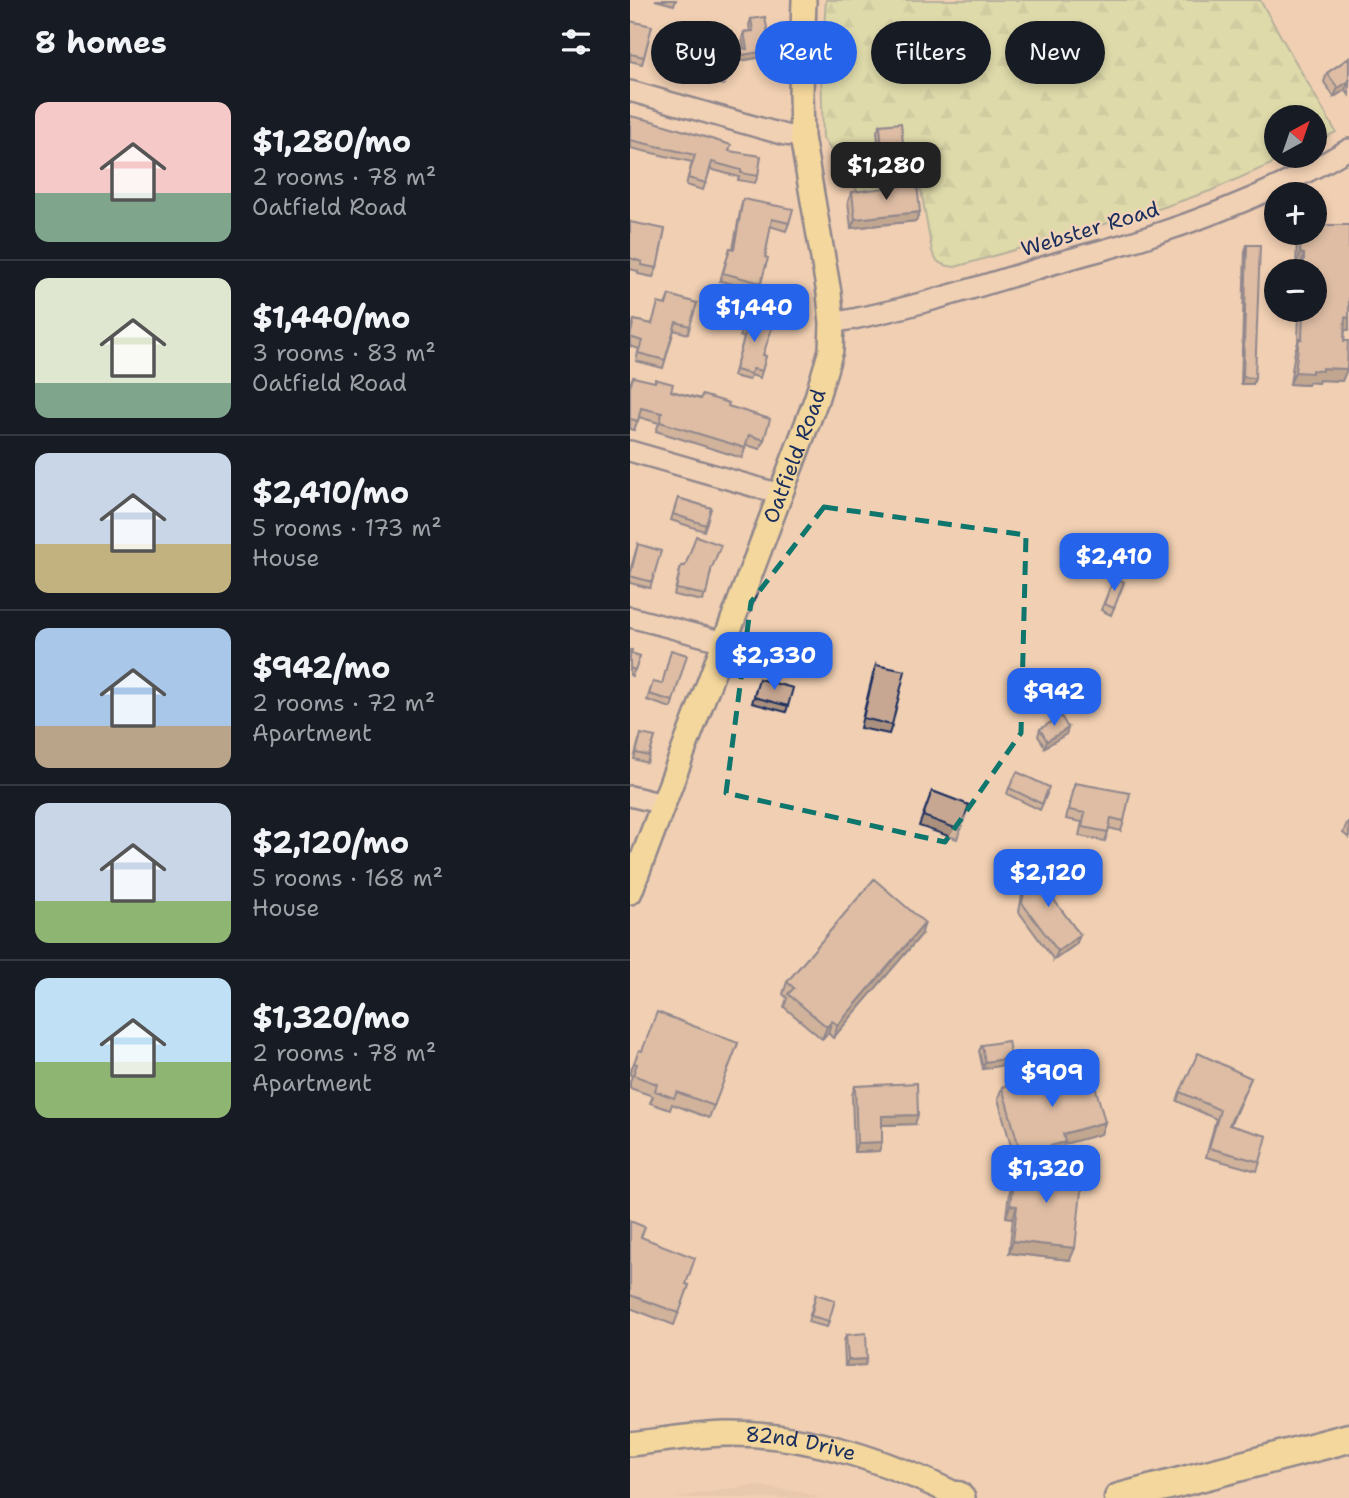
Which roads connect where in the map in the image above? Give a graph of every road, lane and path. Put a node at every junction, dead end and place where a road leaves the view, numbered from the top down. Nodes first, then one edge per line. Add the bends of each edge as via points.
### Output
1 (804, 0) edge
2 (630, 90) edge
3 (802, 137) junction
4 (1349, 149) edge
5 (832, 323) junction
6 (630, 452) edge
7 (780, 494) junction
8 (630, 617) edge
9 (724, 642) junction
10 (630, 796) edge
11 (663, 804) junction
12 (630, 892) edge
13 (1349, 1438) edge
14 (630, 1444) edge
15 (960, 1497) edge
16 (1119, 1498) edge

1 - 3 main road, Oatfield Road
2 - 3 street
3 - 5 main road, Oatfield Road
4 - 5 street, Webster Road via 1287,181 1149,237
5 - 7 main road, Oatfield Road via 826,371
6 - 7 street
7 - 9 main road, Oatfield Road
8 - 9 street
9 - 11 main road, Oatfield Road
10 - 11 street
11 - 12 main road, Oatfield Road
13 - 16 highway
14 - 15 main road, 82nd Drive via 723,1434 797,1440 890,1466

